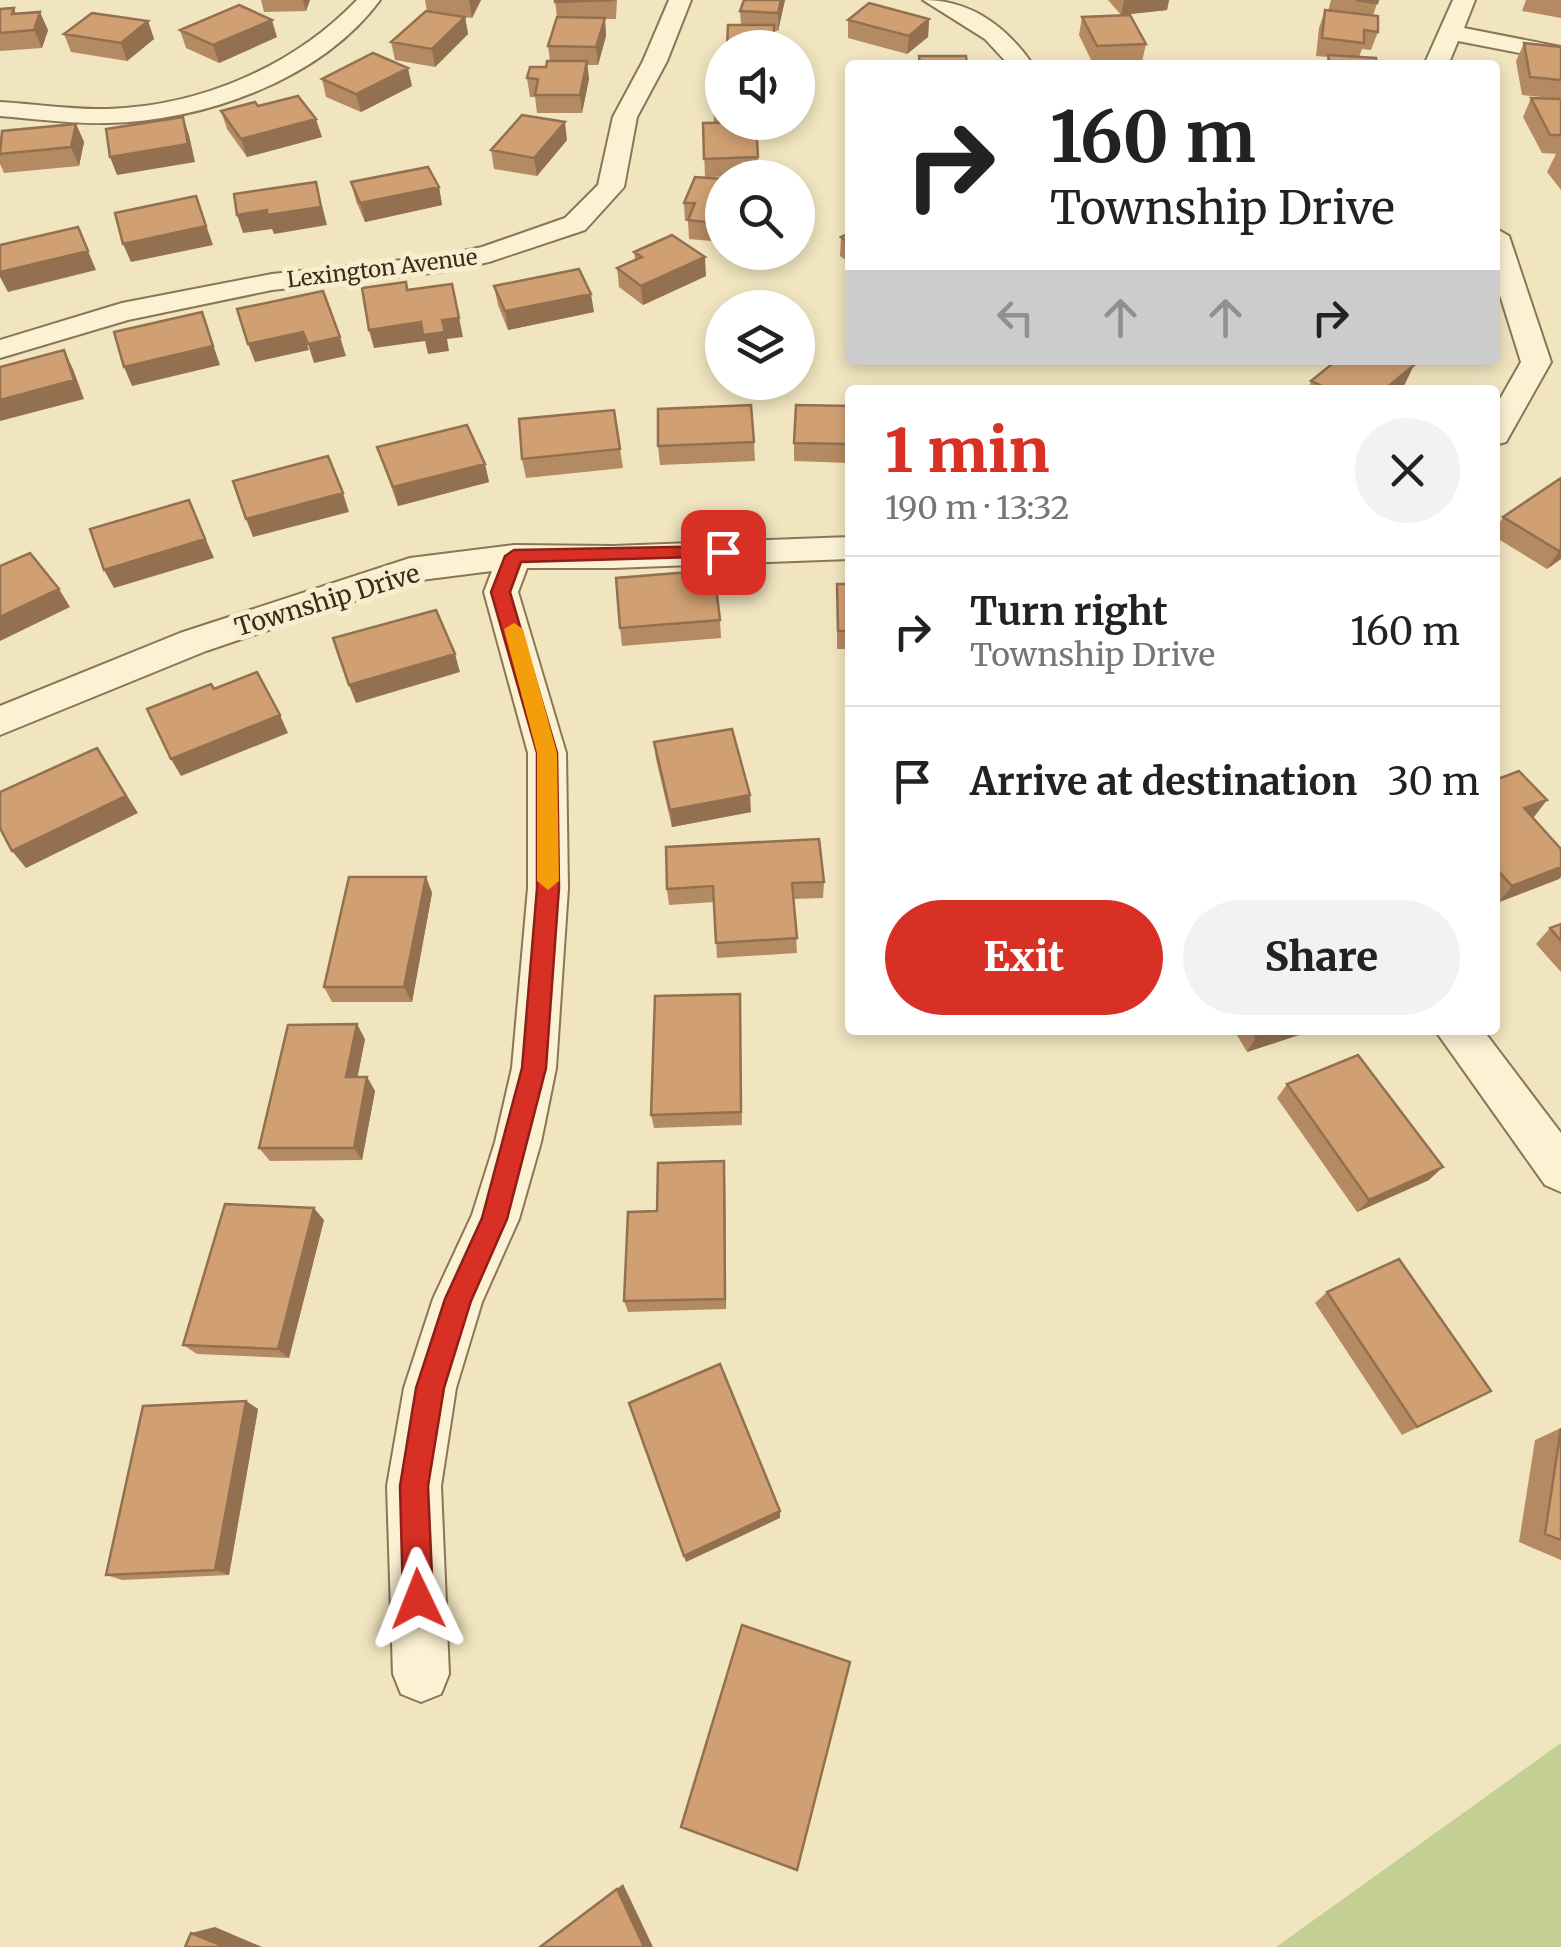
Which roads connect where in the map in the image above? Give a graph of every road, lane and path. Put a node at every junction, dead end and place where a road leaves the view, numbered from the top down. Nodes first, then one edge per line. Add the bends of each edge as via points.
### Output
1 (369, 0) edge
2 (680, 0) edge
3 (934, 0) edge
4 (1464, 0) edge
5 (1450, 32) junction
6 (1561, 54) edge
7 (1018, 60) edge
8 (1438, 60) edge
9 (0, 109) edge
10 (1500, 251) edge
11 (0, 349) edge
12 (1500, 426) edge
13 (845, 548) edge
14 (514, 556) junction
15 (0, 721) edge
16 (1461, 1035) edge
17 (1561, 1170) edge
18 (421, 1674) dead end

1 - 9 street via 304,55 199,102 108,116
2 - 11 street, Lexington Avenue via 624,117 611,187 576,224 489,254 272,282 122,312
3 - 7 street via 987,28
4 - 5 street
5 - 6 street
5 - 8 street
10 - 12 street via 1536,362
13 - 14 street, Township Drive
14 - 15 street, Township Drive via 410,570 314,600
14 - 18 street via 501,592 547,753 548,888 534,1068 494,1219 458,1299 430,1388 414,1486
16 - 17 street

